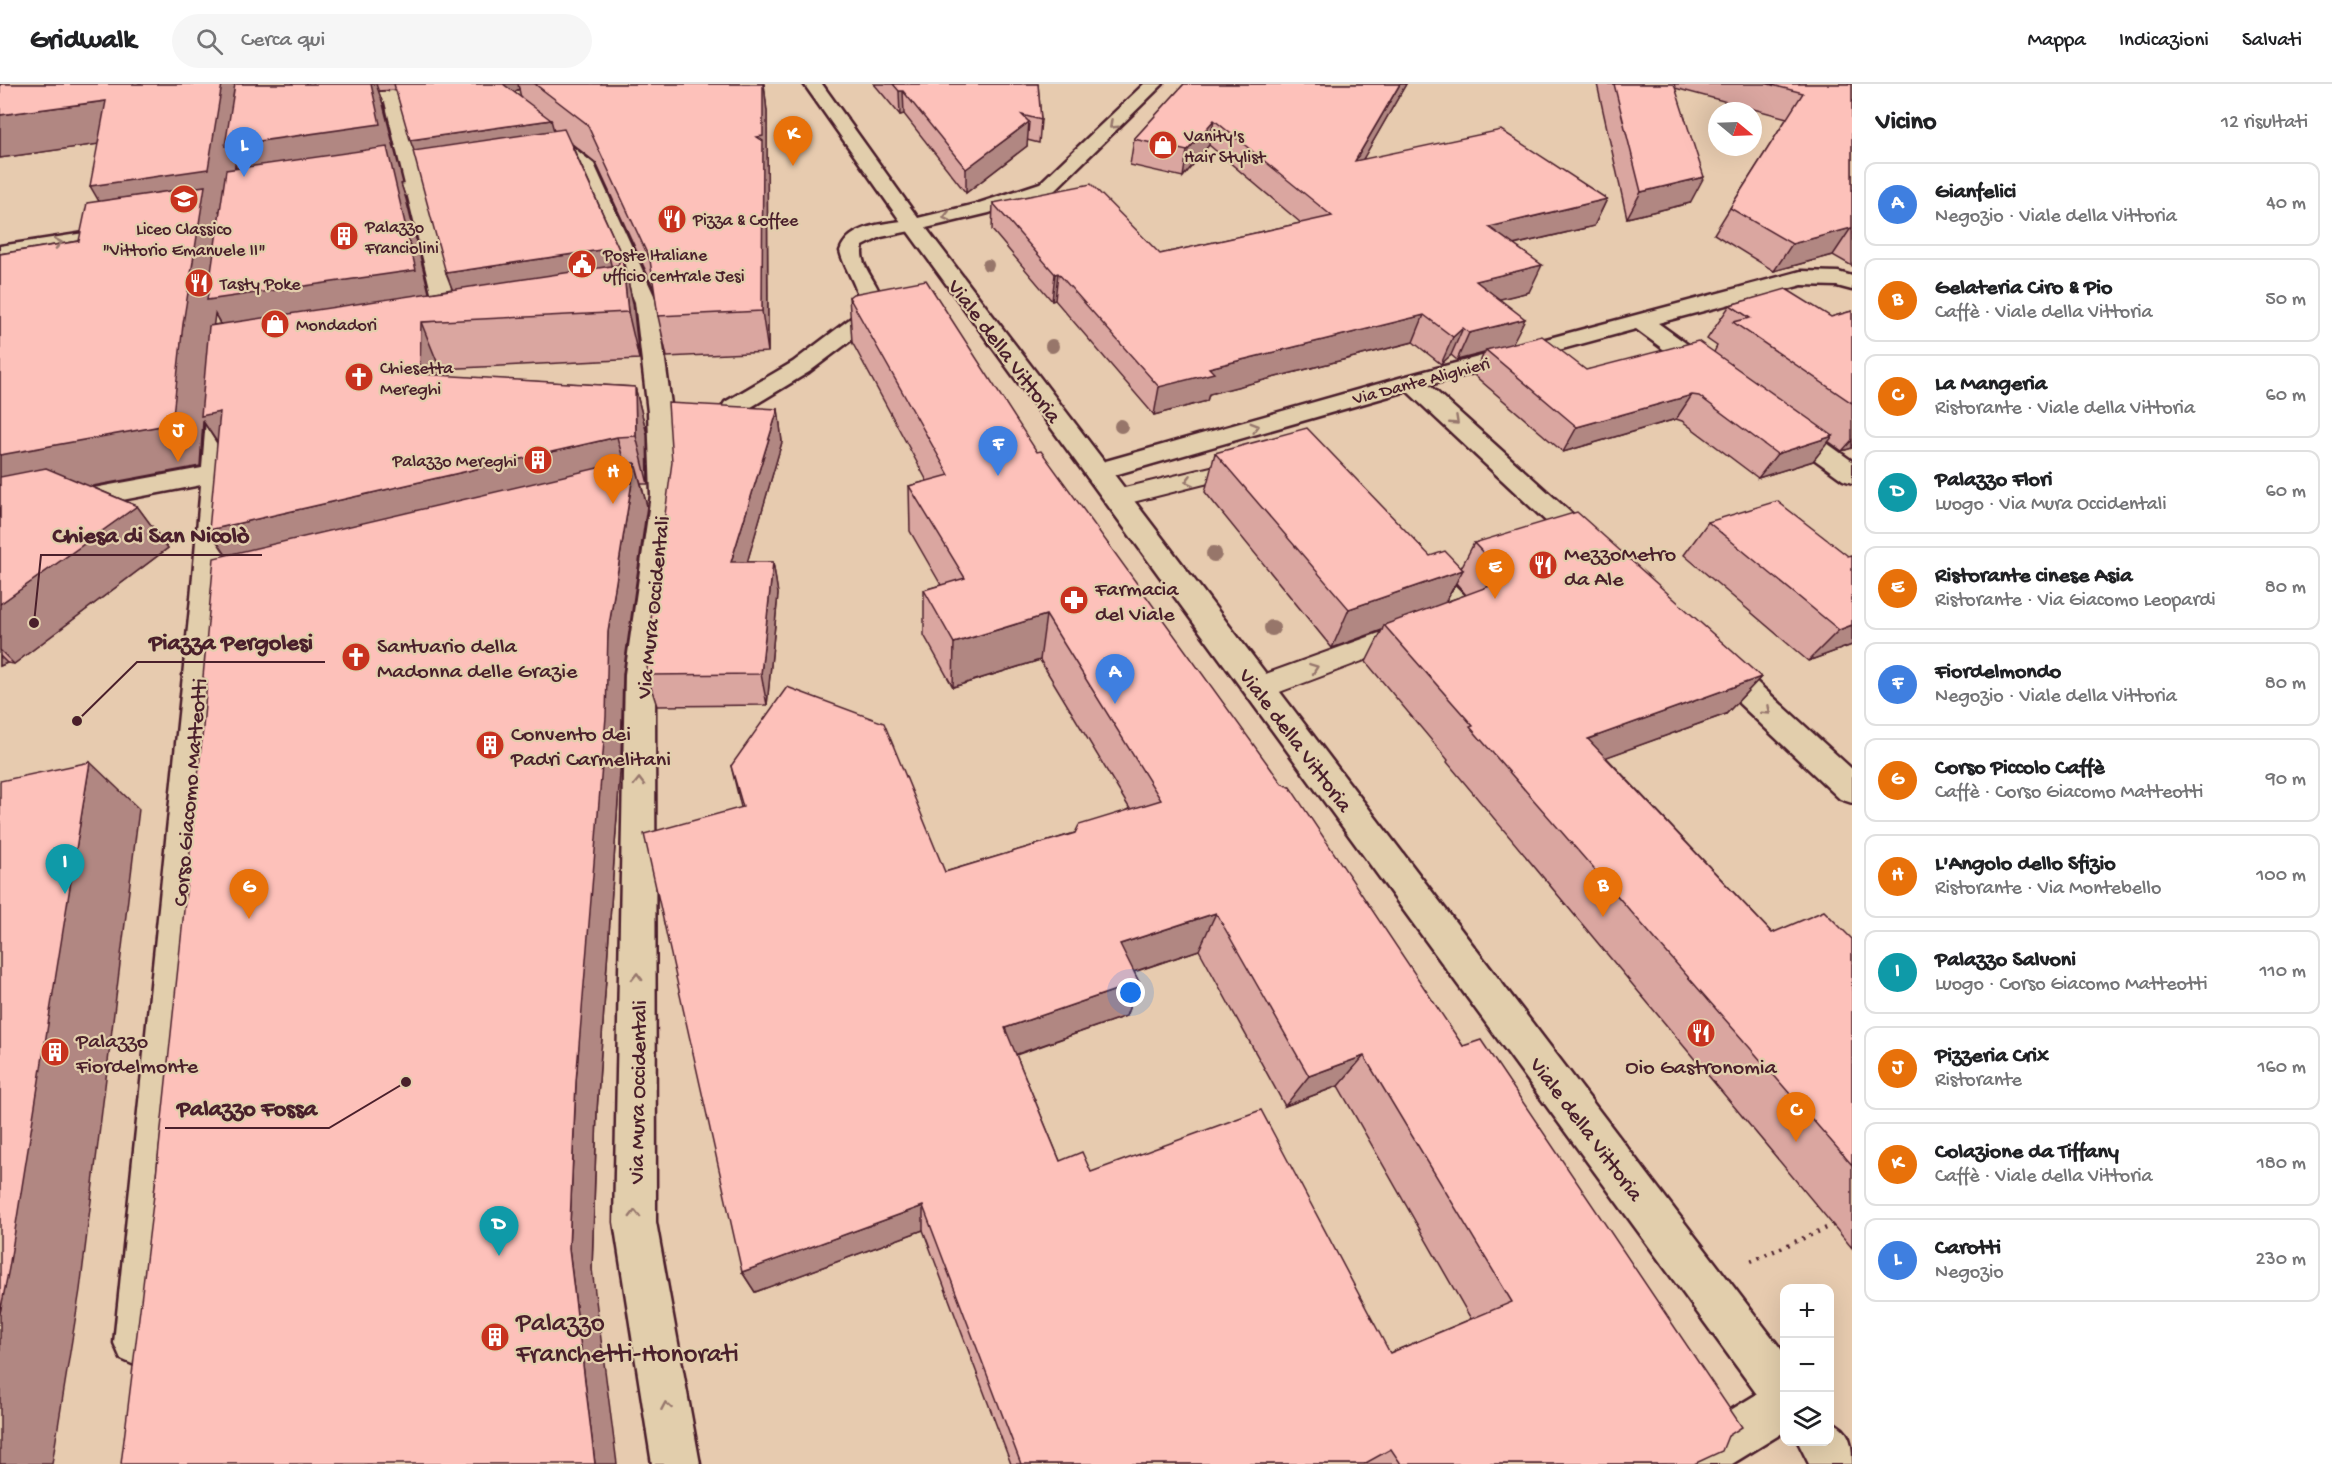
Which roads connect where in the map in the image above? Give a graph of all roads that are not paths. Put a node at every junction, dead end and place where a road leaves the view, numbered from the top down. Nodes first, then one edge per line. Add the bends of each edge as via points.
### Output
1 (813, 84) edge
2 (1155, 84) edge
3 (323, 102) edge
4 (517, 113) edge
5 (482, 179) edge
6 (414, 188) junction
7 (333, 201) edge
8 (913, 225) junction
9 (139, 231) edge
10 (0, 252) edge
11 (1852, 283) edge
12 (1641, 322) junction
13 (429, 333) edge
14 (221, 377) edge
15 (1412, 381) junction
16 (1727, 385) edge
17 (734, 407) edge
18 (1766, 412) edge
19 (1275, 459) edge
20 (1097, 472) junction
21 (214, 474) junction
22 (1852, 474) edge
23 (1117, 498) junction
24 (0, 519) edge
25 (1399, 544) edge
26 (1614, 569) edge
27 (1694, 642) edge
28 (1259, 688) junction
29 (1852, 789) edge
30 (134, 1382) edge
31 (1780, 1384) edge
32 (1780, 1408) edge
33 (1825, 1446) edge
34 (676, 1464) edge
35 (1687, 1464) edge
36 (1839, 1464) edge

1 - 8 street, Viale della Vittoria
2 -> 8 street via 1047,188
3 - 6 street via 392,96
34 -> 4 street, Via Mura Occidentali via 635,1222 640,674 660,412 646,302 573,166
5 - 6 street
6 - 7 street
6 - 13 street via 463,328
8 - 17 street via 864,236 850,249 872,296 870,315 801,367
8 - 20 street, Viale della Vittoria
10 -> 9 street
11 - 12 street, Via Dante Alighieri via 1801,278
12 - 15 street, Via Dante Alighieri
12 - 16 street
14 - 21 street, Corso Giacomo Matteotti
20 -> 15 street, Via Dante Alighieri
15 -> 26 street
18 - 22 street
19 -> 23 lane
20 - 23 street, Viale della Vittoria
21 - 24 street via 34,508
21 - 30 street, Corso Giacomo Matteotti via 217,596
23 - 28 street, Viale della Vittoria
28 -> 25 lane via 1465,612
27 -> 29 street
28 - 31 street, Viale della Vittoria
32 - 35 street
33 - 36 street

